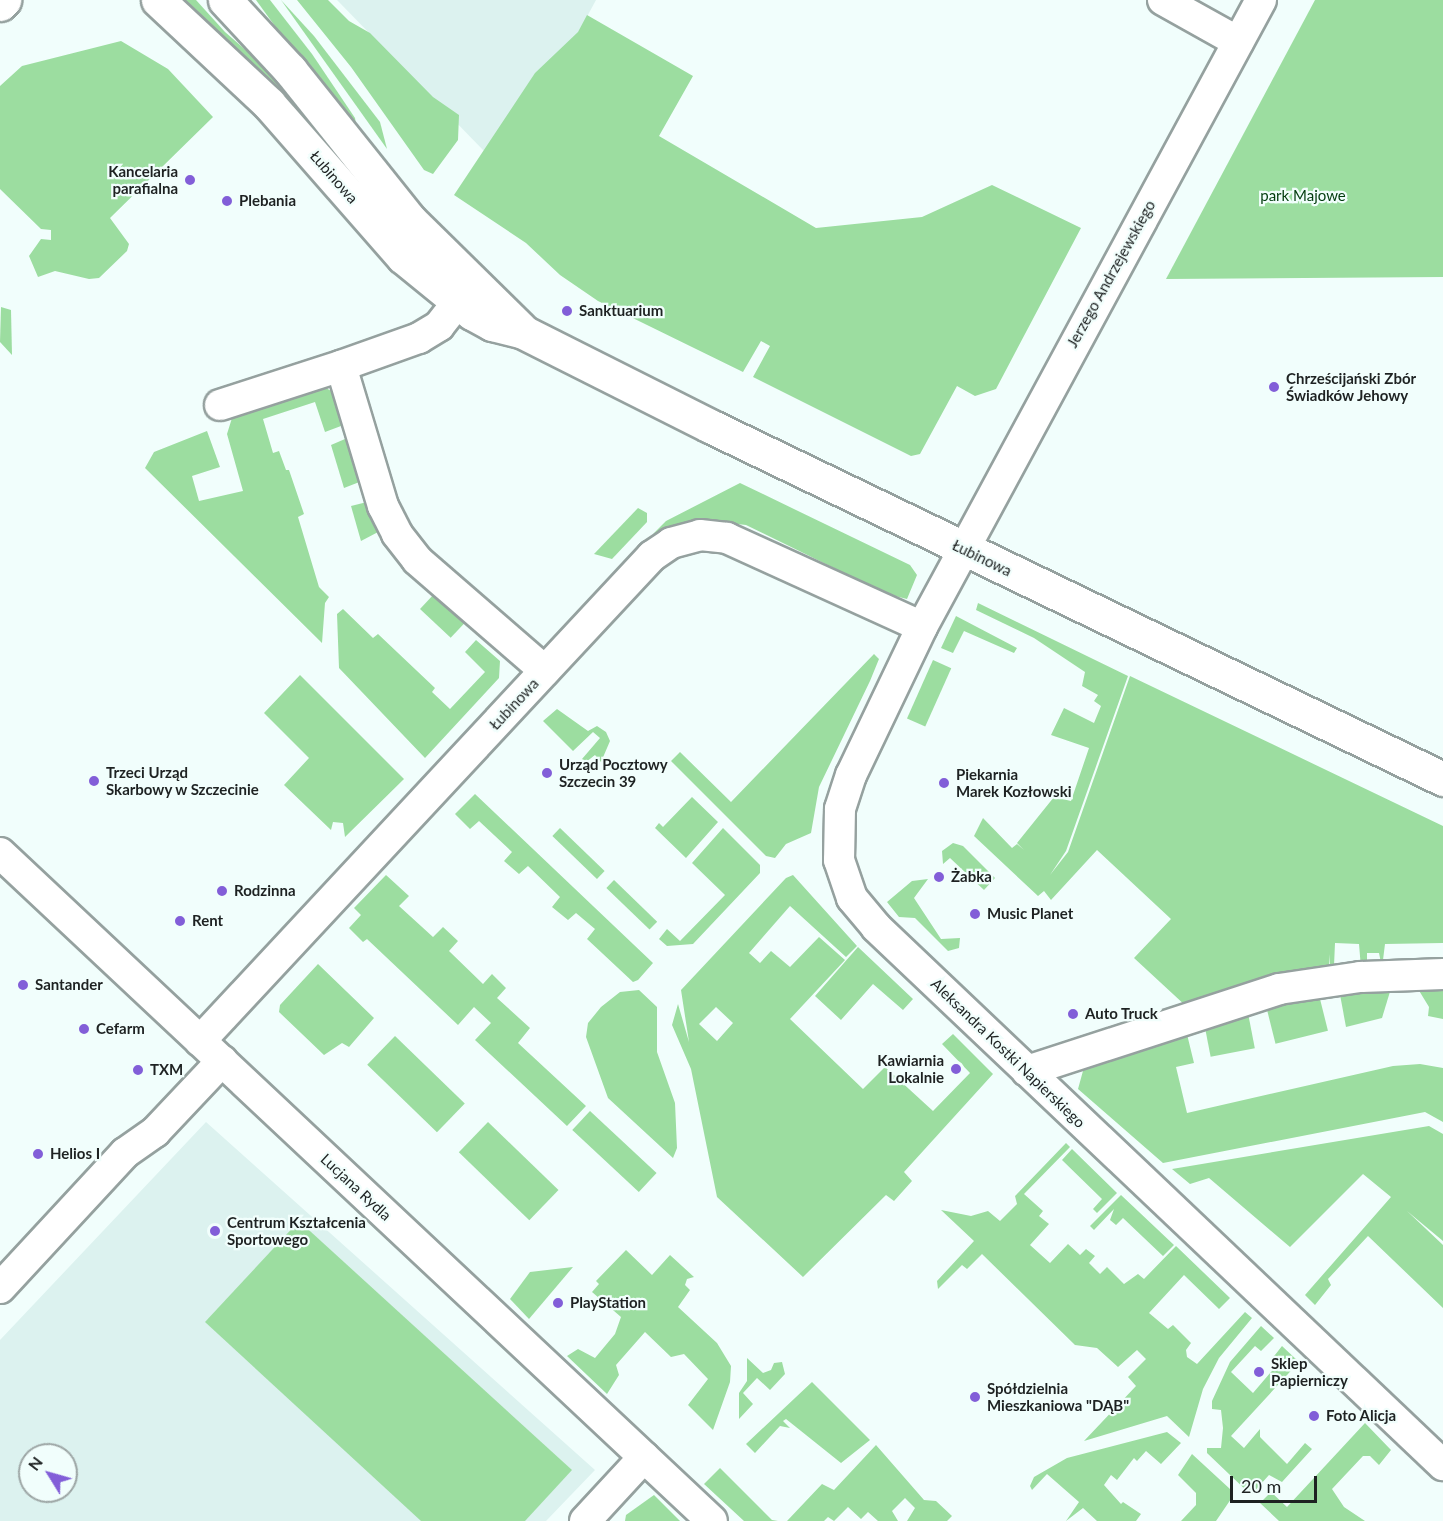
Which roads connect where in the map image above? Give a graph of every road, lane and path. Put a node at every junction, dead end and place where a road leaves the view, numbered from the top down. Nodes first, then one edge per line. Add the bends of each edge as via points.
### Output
1 (4, 0) edge
2 (158, 0) edge
3 (225, 0) edge
4 (1162, 0) edge
5 (1261, 0) edge
6 (0, 4) edge
7 (1238, 42) junction
8 (457, 303) junction
9 (523, 332) junction
10 (341, 366) junction
11 (220, 405) dead end
12 (963, 548) junction
13 (922, 627) junction
14 (545, 670) junction
15 (1443, 779) edge
16 (0, 853) edge
17 (1443, 975) edge
18 (200, 1041) junction
19 (222, 1061) junction
20 (1027, 1071) junction
21 (0, 1287) edge
22 (644, 1457) junction
23 (1443, 1465) edge
24 (594, 1518) edge
25 (712, 1521) edge

1 - 6 street
2 - 8 street, Łubinowa via 269,104 403,257
3 - 9 street, Łubinowa via 290,70 422,233
4 - 7 street
5 - 7 street, Jerzego Andrzejewskiego
7 - 12 street, Jerzego Andrzejewskiego
8 - 9 street, Łubinowa via 492,324
8 - 10 street via 439,326 418,338
9 - 12 street, Łubinowa
10 - 11 street
10 - 14 street via 383,506 397,534 417,560
12 - 13 street, Aleksandra Kostki Napierskiego
12 - 15 street, Łubinowa
13 - 14 street, Łubinowa via 758,550 727,538 700,535 671,543 652,556
13 - 20 street, Aleksandra Kostki Napierskiego via 851,776 840,809 839,860 852,898 876,927
14 - 18 street, Łubinowa
16 - 18 street, Lucjana Rydla
17 - 20 street via 1360,977 1279,989
18 - 19 street, Lucjana Rydla
19 - 21 street via 155,1132 125,1153
19 - 22 street, Lucjana Rydla
20 - 23 street, Aleksandra Kostki Napierskiego
22 - 24 street
22 - 25 street, Lucjana Rydla

